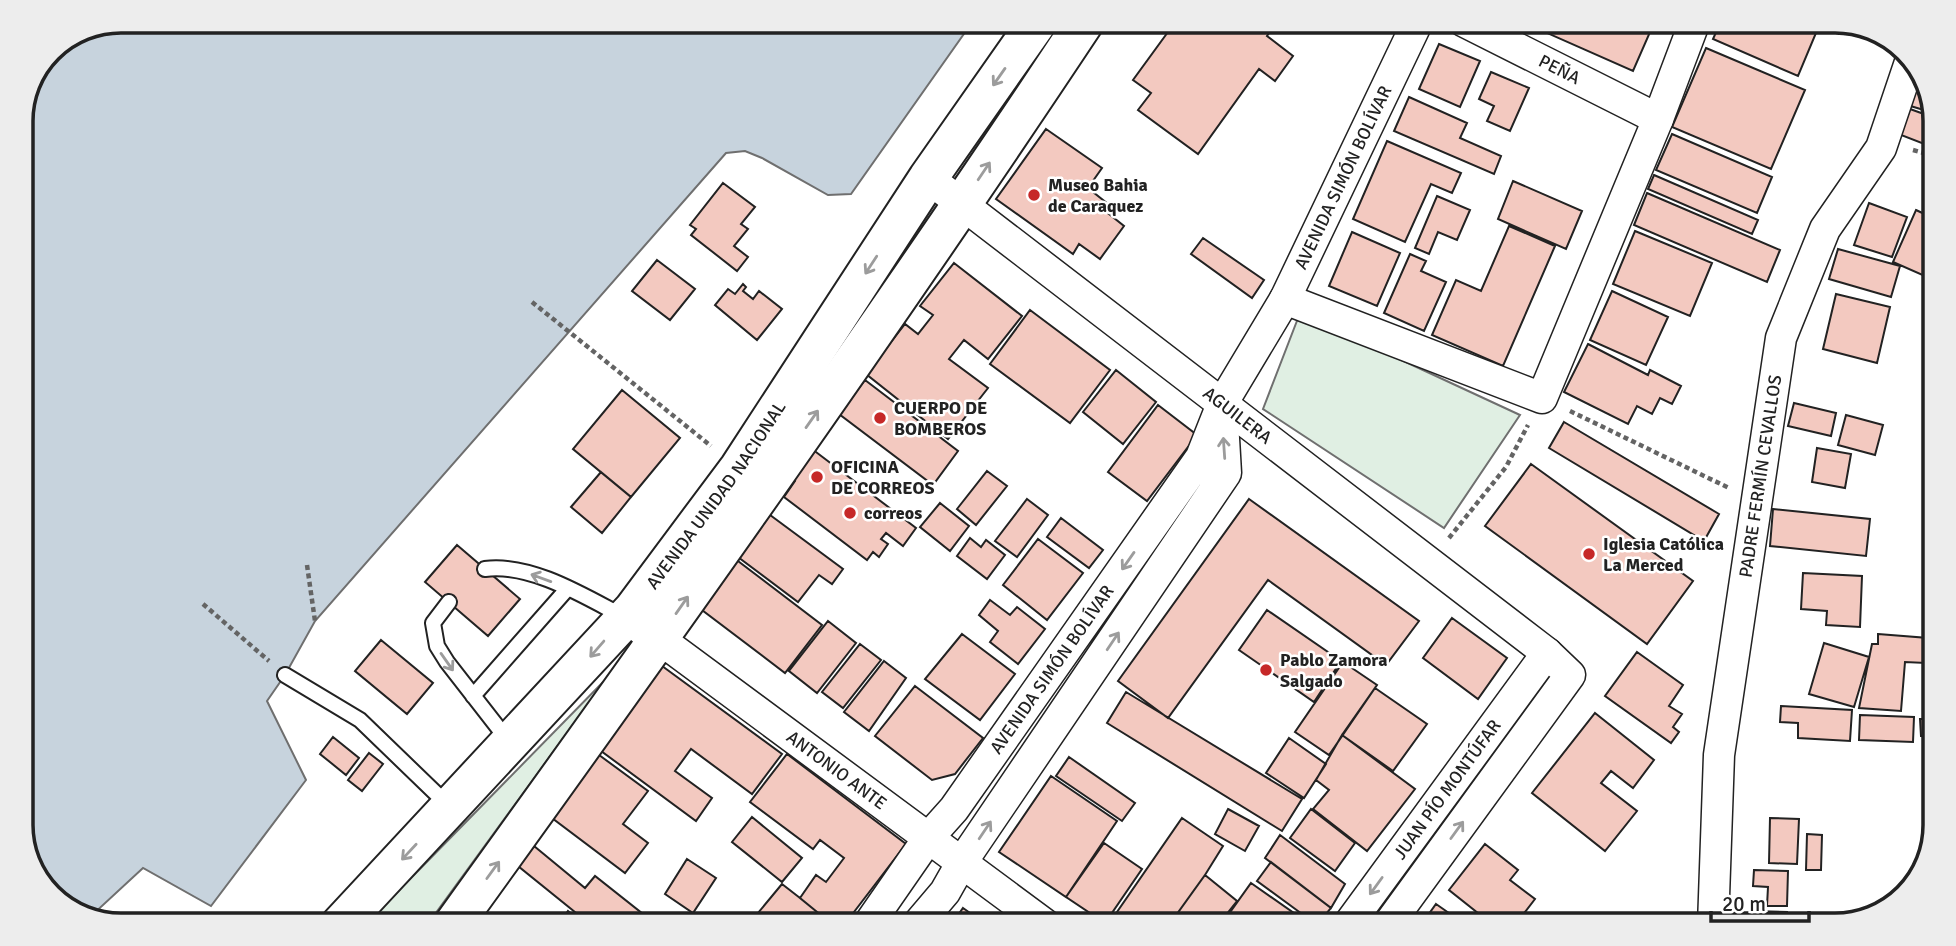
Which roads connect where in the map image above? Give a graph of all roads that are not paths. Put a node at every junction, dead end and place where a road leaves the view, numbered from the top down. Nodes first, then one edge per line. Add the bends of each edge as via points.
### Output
1 (1030, 33) edge
2 (1077, 33) edge
3 (1412, 33) edge
4 (1487, 33) edge
5 (1690, 33) edge
6 (1907, 71) edge
7 (1658, 119) junction
8 (928, 178) junction
9 (962, 203) junction
10 (1285, 299) junction
11 (1222, 404) junction
12 (485, 569) dead end
13 (568, 588) junction
14 (449, 602) dead end
15 (625, 617) junction
16 (657, 642) junction
17 (1547, 653) junction
18 (285, 675) road end
19 (1570, 675) joint
20 (473, 696) junction
21 (510, 743) junction
22 (450, 807) junction
23 (929, 836) junction
24 (962, 862) junction
25 (351, 913) edge
26 (462, 913) edge
27 (876, 913) edge
28 (927, 913) edge
29 (1030, 913) edge
30 (1357, 913) edge
31 (1397, 913) edge
32 (1713, 913) edge

1 -> 8 main road, AVENIDA UNIDAD NACIONAL
9 -> 2 main road
3 - 10 street, AVENIDA SIMÓN BOLÍVAR
4 - 7 street, PEÑA
5 - 7 street
6 - 32 street, PADRE FERMÍN CEVALLOS via 1881,148 1825,229 1781,338 1719,755
7 - 10 street via 1542,398
8 - 9 street, AGUILERA
8 -> 15 main road, AVENIDA UNIDAD NACIONAL via 738,468
9 - 11 street, AGUILERA
16 -> 9 main road
10 - 11 street, AVENIDA SIMÓN BOLÍVAR
11 - 17 street, AGUILERA
11 -> 23 street, AVENIDA SIMÓN BOLÍVAR via 1201,457 954,809
24 -> 11 street, AVENIDA SIMÓN BOLÍVAR via 1226,473
13 -> 12 lane via 511,568
13 - 15 lane
13 - 20 lane
14 -> 20 lane via 433,624 434,635 447,662
15 - 16 street, ANTONIO ANTE
15 -> 21 main road, AVENIDA UNIDAD NACIONAL
16 - 23 street, ANTONIO ANTE via 673,649
26 -> 16 main road
17 - 19 street, AGUILERA
17 -> 30 street, JUAN PÍO MONTÚFAR
18 - 22 lane via 360,720
31 -> 19 street, JUAN PÍO MONTÚFAR
20 - 21 lane
21 - 22 main road, AVENIDA UNIDAD NACIONAL
22 -> 25 main road, AVENIDA UNIDAD NACIONAL
23 - 24 street, ANTONIO ANTE
23 - 27 street, AVENIDA SIMÓN BOLÍVAR
24 - 28 street, AVENIDA SIMÓN BOLÍVAR
24 - 29 street, ANTONIO ANTE

